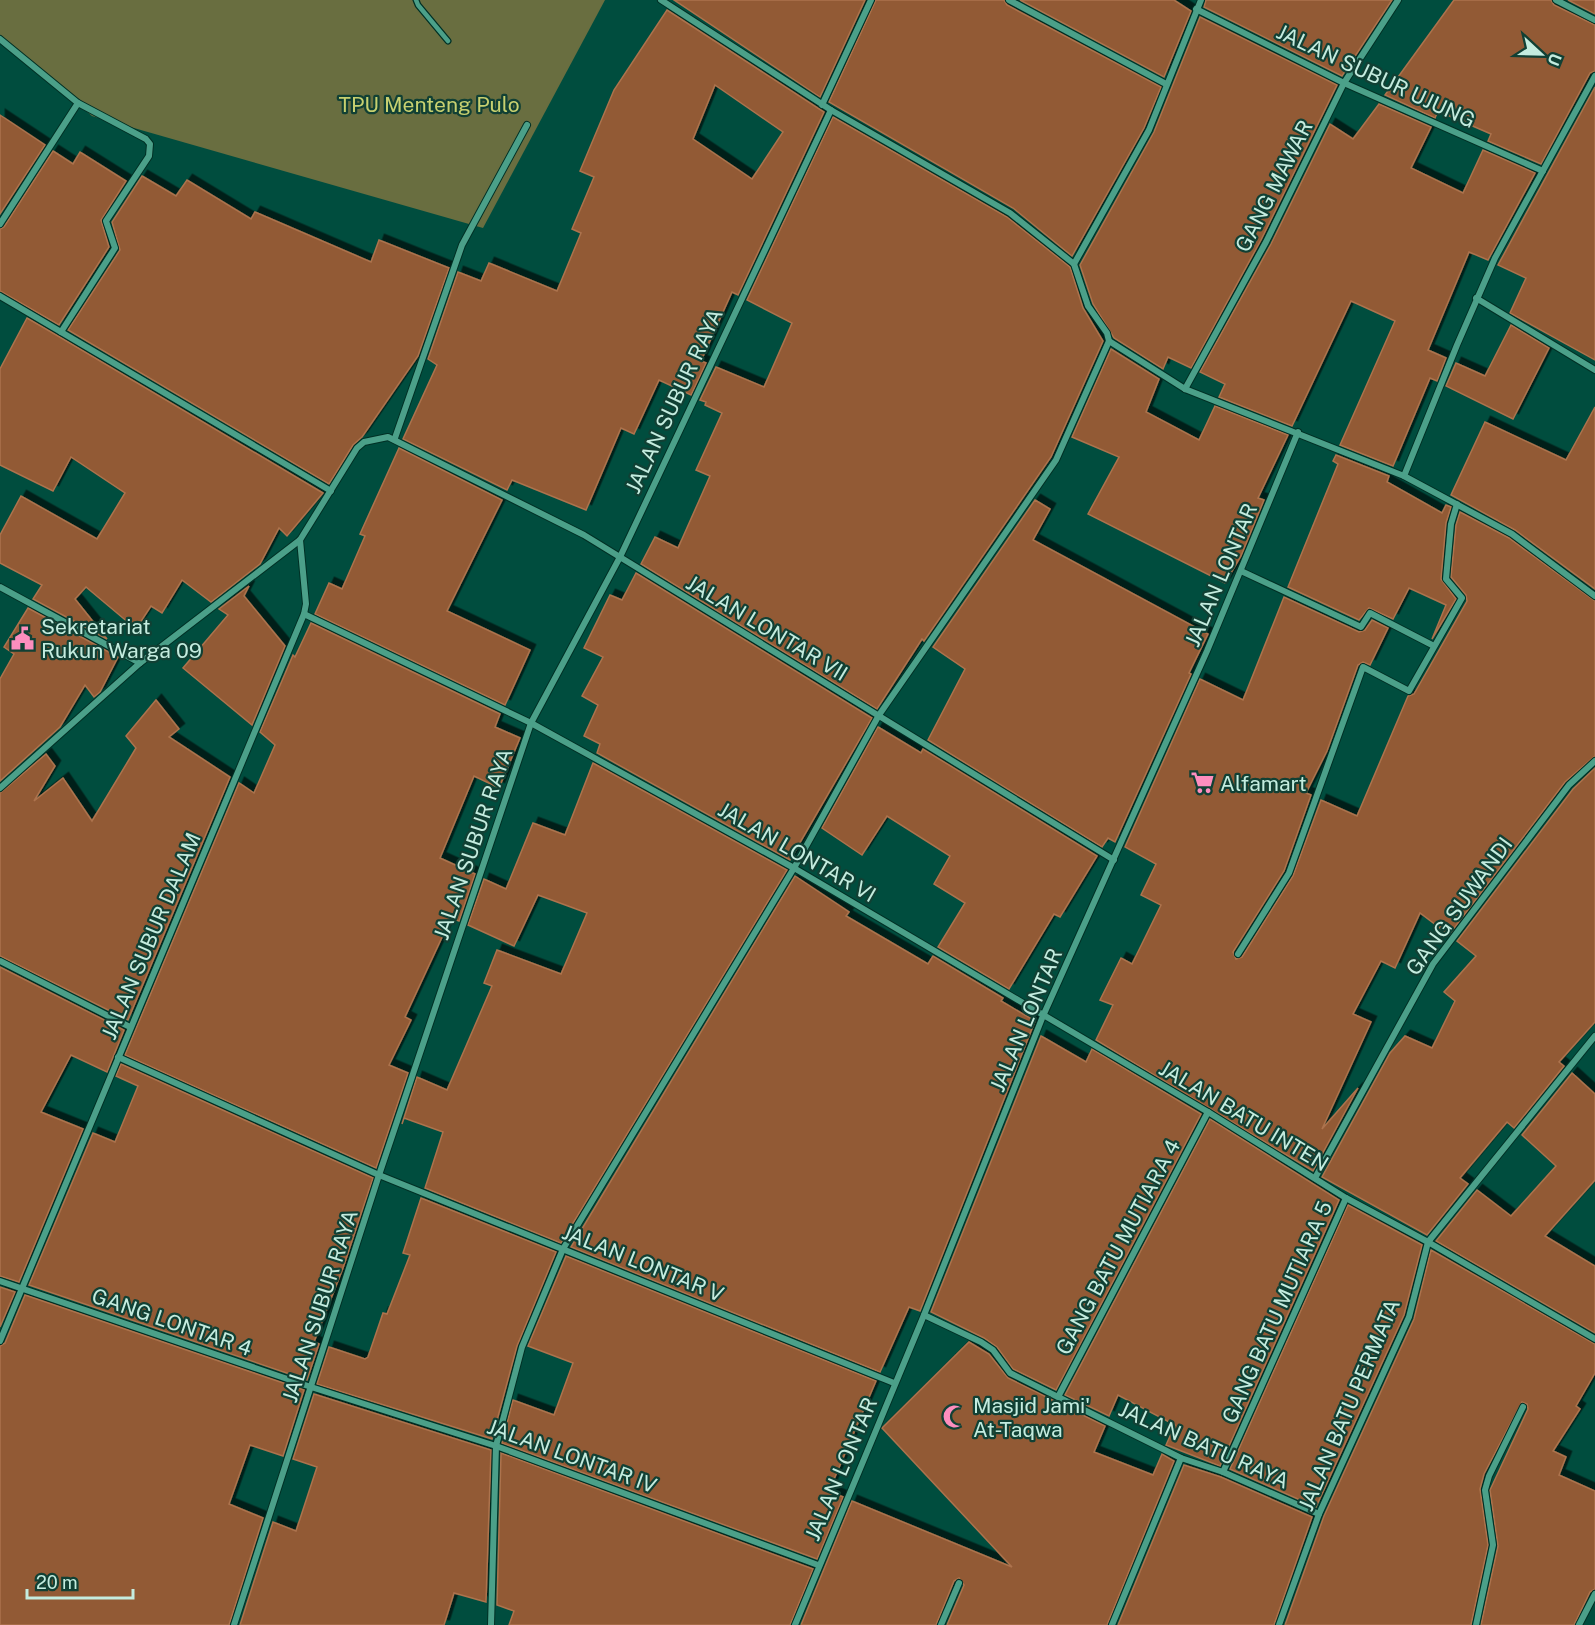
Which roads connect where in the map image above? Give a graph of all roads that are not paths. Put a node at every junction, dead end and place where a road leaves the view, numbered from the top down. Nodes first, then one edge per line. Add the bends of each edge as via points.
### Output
1 (416, 0) edge
2 (662, 0) edge
3 (871, 0) edge
4 (1009, 0) edge
5 (1201, 0) edge
6 (1398, 0) edge
7 (1556, 0) edge
8 (1196, 9) junction
9 (1595, 20) edge
10 (0, 39) edge
11 (448, 41) dead end
12 (1595, 76) edge
13 (1344, 83) junction
14 (1166, 84) junction
15 (78, 103) junction
16 (822, 105) junction
17 (831, 110) junction
18 (527, 125) dead end
19 (1543, 171) junction
20 (0, 224) edge
21 (1074, 264) junction
22 (0, 296) edge
23 (1476, 298) junction
24 (61, 332) junction
25 (1109, 341) junction
26 (1595, 370) edge
27 (1185, 389) junction
28 (1298, 432) junction
29 (392, 437) junction
30 (1404, 476) junction
31 (331, 491) junction
32 (1457, 504) junction
33 (300, 540) junction
34 (620, 557) junction
35 (1241, 571) junction
36 (0, 587) edge
37 (1595, 596) edge
38 (304, 614) junction
39 (1434, 646) junction
40 (141, 663) junction
41 (879, 715) junction
42 (531, 723) junction
43 (1595, 760) edge
44 (0, 788) edge
45 (1114, 860) junction
46 (794, 868) junction
47 (1238, 954) dead end
48 (0, 961) edge
49 (1043, 1016) junction
50 (130, 1027) junction
51 (1595, 1036) edge
52 (118, 1057) junction
53 (1208, 1112) junction
54 (379, 1175) junction
55 (1315, 1178) junction
56 (1346, 1198) junction
57 (1428, 1242) junction
58 (564, 1249) junction
59 (0, 1281) edge
60 (22, 1289) junction
61 (924, 1315) junction
62 (1595, 1339) edge
63 (0, 1341) edge
64 (894, 1383) junction
65 (311, 1387) junction
66 (1058, 1397) junction
67 (1523, 1407) dead end
68 (496, 1446) junction
69 (1180, 1458) junction
70 (1223, 1472) junction
71 (1319, 1514) junction
72 (818, 1565) junction
73 (959, 1583) dead end
74 (1595, 1594) edge
75 (234, 1625) edge
76 (491, 1625) edge
77 (795, 1625) edge
78 (942, 1625) edge
79 (1112, 1625) edge
80 (1279, 1625) edge
81 (1476, 1625) edge
82 (1580, 1625) edge

1 - 11 lane
2 - 16 street
3 - 16 street
4 - 14 street
5 - 8 street
6 - 13 street, GANG MAWAR
7 - 9 street
8 - 13 street, JALAN SUBUR UJUNG
8 - 14 street
10 - 15 street
12 - 19 street
13 - 19 street, JALAN SUBUR UJUNG
13 - 27 street, GANG MAWAR via 1266,242
14 - 21 street via 1149,130
15 - 20 street
15 - 24 street via 146,138 150,144 149,156 106,221 115,249
16 - 17 street
17 - 21 street via 1010,213
17 - 34 street, JALAN SUBUR RAYA
18 - 29 street via 462,245
19 - 23 street
21 - 25 street via 1088,306
22 - 24 street
23 - 26 street
23 - 30 street
24 - 31 street
25 - 27 street
25 - 41 street via 1056,460
27 - 28 street
28 - 30 street
28 - 35 street, JALAN LONTAR
29 - 31 street via 364,442 357,448
29 - 34 street, JALAN LONTAR VII
30 - 32 street
31 - 33 street
32 - 37 street via 1512,534
32 - 39 street via 1451,524 1446,579 1462,597
33 - 38 street, JALAN SUBUR DALAM
33 - 40 street
34 - 41 street, JALAN LONTAR VII
34 - 42 street, JALAN SUBUR RAYA
35 - 39 street via 1361,627 1370,613
35 - 45 street, JALAN LONTAR
36 - 40 street
38 - 42 street, JALAN LONTAR VI
38 - 50 street, JALAN SUBUR DALAM
39 - 47 street via 1409,691 1363,667 1289,873
40 - 44 street
41 - 45 street, JALAN LONTAR VII
41 - 46 street
42 - 46 street, JALAN LONTAR VI
42 - 54 street, JALAN SUBUR RAYA
43 - 55 street, GANG SUWANDI via 1569,786 1433,964
45 - 49 street, JALAN LONTAR
46 - 49 street, JALAN LONTAR VI
46 - 58 street
48 - 50 street
49 - 53 street, JALAN BATU INTEN
49 - 61 street, JALAN LONTAR
50 - 52 street, JALAN SUBUR DALAM
51 - 57 street, JALAN BATU PERMATA
52 - 54 street, JALAN LONTAR V
52 - 60 street, JALAN SUBUR DALAM
53 - 55 street, JALAN BATU INTEN
53 - 66 street, GANG BATU MUTIARA 4
54 - 58 street, JALAN LONTAR V
54 - 65 street, JALAN SUBUR RAYA
55 - 56 street, JALAN BATU INTEN
56 - 57 street, JALAN BATU INTEN
56 - 70 street, GANG BATU MUTIARA 5
57 - 62 street, JALAN BATU INTEN
57 - 71 street, JALAN BATU PERMATA via 1409,1317
58 - 64 street, JALAN LONTAR V
58 - 68 street via 522,1347
59 - 60 street, GANG LONTAR 4
60 - 63 street, JALAN SUBUR DALAM
60 - 65 street, GANG LONTAR 4
61 - 64 street, JALAN LONTAR
61 - 66 street, JALAN BATU RAYA via 981,1342 993,1350 1010,1373
64 - 72 street, JALAN LONTAR
65 - 68 street, JALAN LONTAR IV
65 - 75 street, JALAN SUBUR RAYA
66 - 69 street, JALAN BATU RAYA
67 - 81 street via 1485,1490 1493,1545
68 - 72 street, JALAN LONTAR IV
68 - 76 street
69 - 70 street, JALAN BATU RAYA
69 - 79 street
70 - 71 street, JALAN BATU RAYA
71 - 80 street, JALAN BATU PERMATA
72 - 77 street, JALAN LONTAR
73 - 78 street
74 - 82 street

